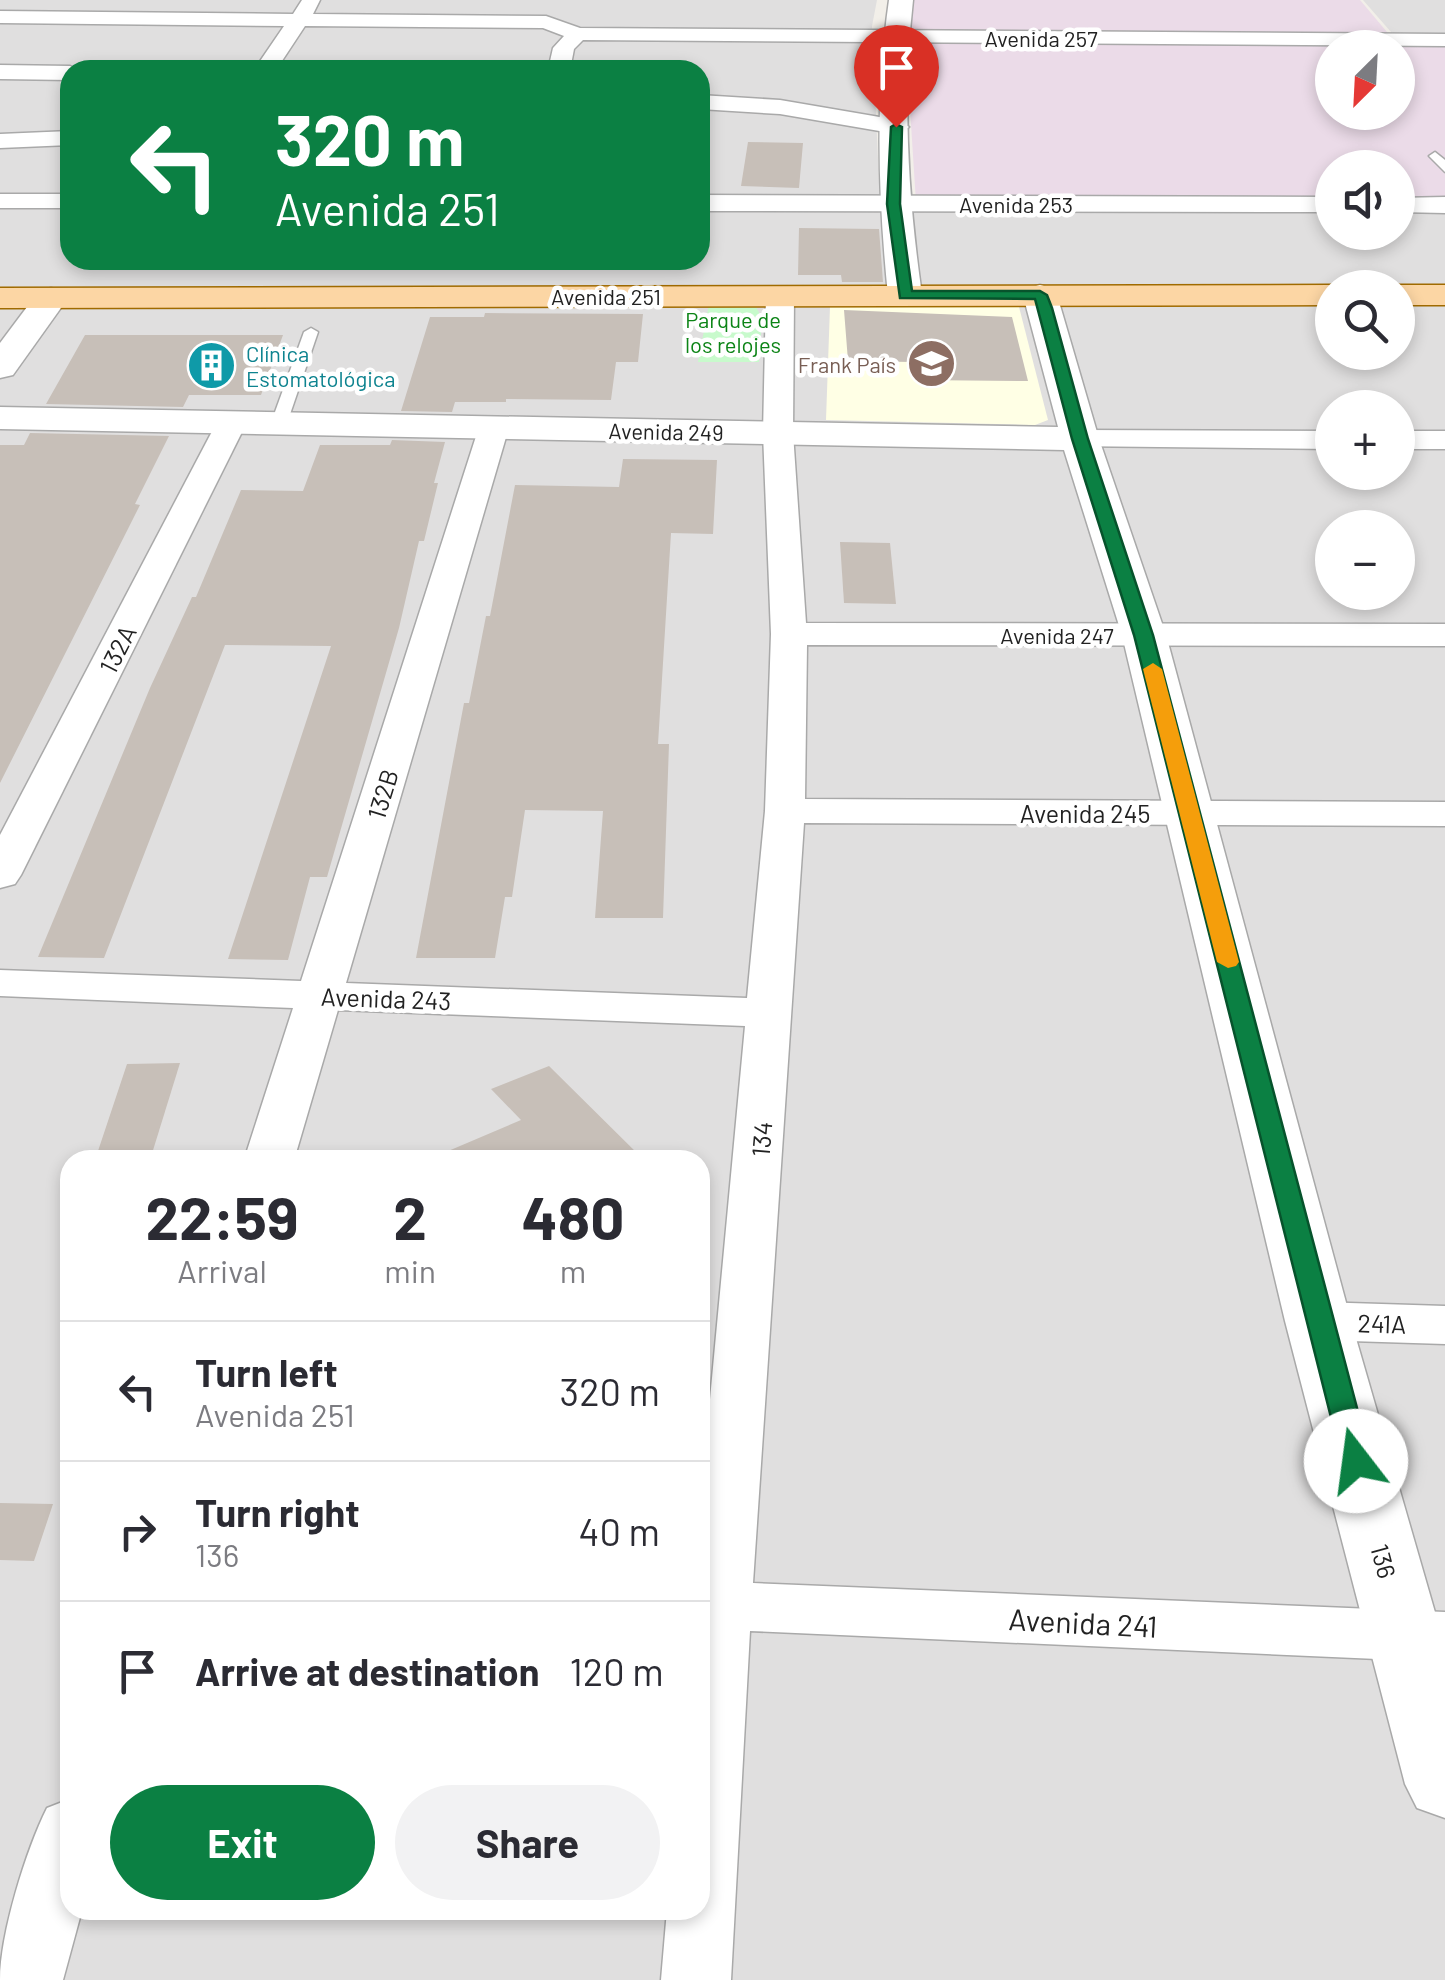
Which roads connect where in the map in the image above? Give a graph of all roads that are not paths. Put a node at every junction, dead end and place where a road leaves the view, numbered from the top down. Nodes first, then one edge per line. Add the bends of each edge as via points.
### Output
1 (312, 0) edge
2 (901, 0) edge
3 (0, 17) edge
4 (299, 19) junction
5 (577, 34) junction
6 (896, 38) junction
7 (1445, 40) edge
8 (271, 60) edge
9 (561, 60) edge
10 (0, 72) edge
11 (60, 74) edge
12 (710, 103) edge
13 (896, 127) junction
14 (60, 138) edge
15 (0, 140) edge
16 (1435, 156) dead end
17 (1445, 168) edge
18 (0, 201) edge
19 (60, 201) edge
20 (710, 203) edge
21 (894, 204) junction
22 (1315, 204) edge
23 (1415, 205) edge
24 (1445, 205) edge
25 (905, 295) junction
26 (1040, 295) junction
27 (1315, 295) edge
28 (1415, 295) edge
29 (1445, 295) edge
30 (780, 296) junction
31 (51, 298) junction
32 (4, 304) edge
33 (311, 332) dead end
34 (0, 367) edge
35 (0, 418) edge
36 (232, 422) junction
37 (279, 423) junction
38 (494, 427) junction
39 (778, 433) junction
40 (1080, 439) junction
41 (1315, 440) edge
42 (1415, 440) edge
43 (1445, 440) edge
44 (789, 634) junction
45 (1144, 635) junction
46 (1445, 635) edge
47 (785, 812) junction
48 (1191, 813) junction
49 (1445, 814) edge
50 (0, 874) edge
51 (0, 983) edge
52 (321, 995) junction
53 (771, 1013) junction
54 (272, 1150) edge
55 (1318, 1321) junction
56 (1445, 1325) edge
57 (721, 1606) junction
58 (1425, 1636) edge
59 (710, 1771) edge
60 (1445, 1784) edge
61 (60, 1864) edge
62 (700, 1920) edge
63 (28, 1980) edge
64 (696, 1980) edge

1 - 4 street
2 - 6 street
3 - 4 street
4 - 5 street, Avenida 257 via 546,22
4 - 8 street
5 - 6 street, Avenida 257
5 - 9 street
6 - 7 street, Avenida 257
6 - 13 street
10 - 11 street
12 - 13 street
13 - 21 street
14 - 15 street
16 - 17 lane
18 - 19 street
20 - 21 street, Avenida 253
21 - 22 street, Avenida 253
21 - 25 street
23 - 24 street
25 - 26 main road, Avenida 251
25 - 30 main road, Avenida 251
26 - 27 main road, Avenida 251
26 - 40 street, 136
28 - 29 main road
30 - 31 main road, Avenida 251
30 - 39 street, 134
31 - 32 main road, Avenida 251
31 - 34 street
33 - 37 lane
35 - 36 street, Avenida 249
36 - 37 street, Avenida 249
36 - 50 street, 132A
37 - 38 street, Avenida 249
38 - 39 street, Avenida 249
38 - 52 street, 132B
39 - 40 street, Avenida 249
39 - 44 street, 134
40 - 41 street, Avenida 249
40 - 45 street, 136
42 - 43 street
44 - 45 street, Avenida 247
44 - 47 street, 134
45 - 46 street, Avenida 247
45 - 48 street, 136
47 - 48 street, Avenida 245
47 - 53 street, 134
48 - 49 street, Avenida 245
48 - 55 street, 136
51 - 52 street, Avenida 243
52 - 53 street, Avenida 243
52 - 54 street, 132B
53 - 57 street, 134
55 - 56 street, 241A
55 - 58 street, 136
57 - 58 street, Avenida 241
57 - 59 street, 134
58 - 60 street, 136
61 - 63 street
62 - 64 street, 134

